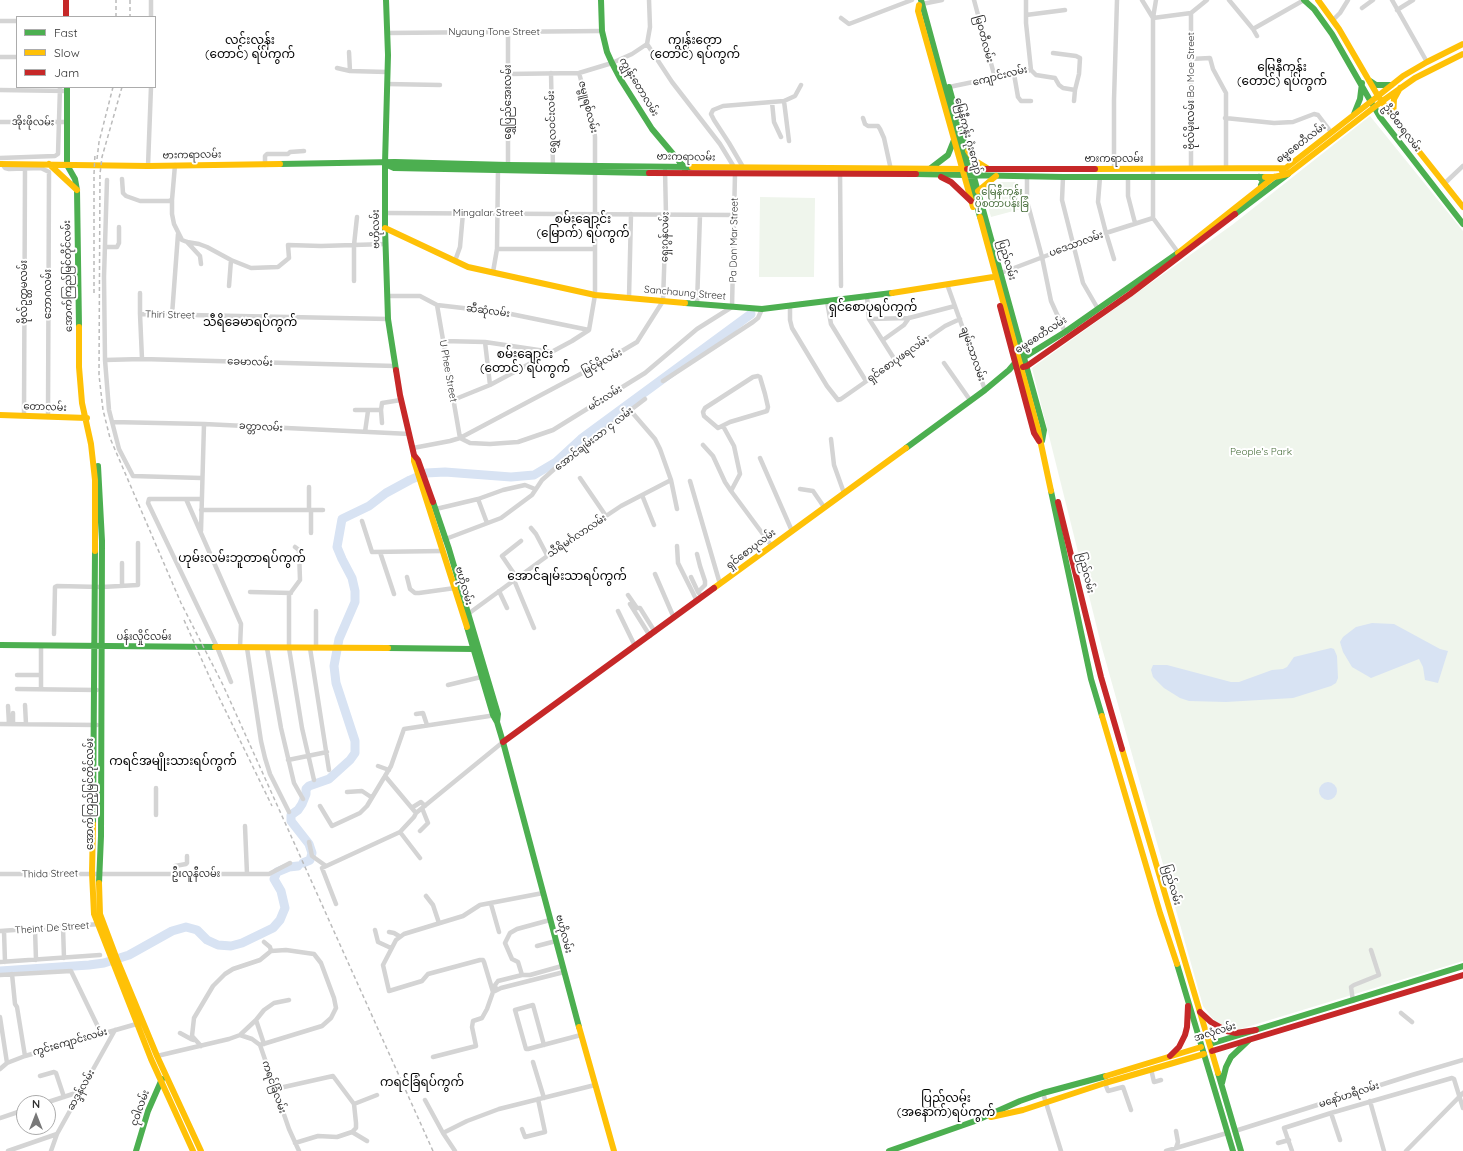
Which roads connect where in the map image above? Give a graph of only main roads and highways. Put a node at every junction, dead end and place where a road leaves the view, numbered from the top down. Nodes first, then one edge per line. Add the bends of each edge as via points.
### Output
1 (66, 0) edge
2 (386, 0) edge
3 (601, 0) edge
4 (1304, 0) edge
5 (1318, 0) edge
6 (920, 4) edge
7 (66, 16) edge
8 (1463, 44) edge
9 (1463, 54) edge
10 (1368, 80) junction
11 (1362, 84) junction
12 (1397, 86) junction
13 (67, 89) edge
14 (1378, 96) junction
15 (1371, 102) junction
16 (1381, 102) junction
17 (1374, 108) junction
18 (1353, 116) junction
19 (1363, 117) junction
20 (1380, 117) junction
21 (1393, 118) junction
22 (954, 140) junction
23 (965, 146) junction
24 (1, 162) edge
25 (385, 163) junction
26 (49, 164) junction
27 (67, 165) junction
28 (931, 168) junction
29 (962, 168) junction
30 (971, 168) junction
31 (988, 168) junction
32 (1240, 168) junction
33 (1063, 169) junction
34 (685, 170) junction
35 (734, 170) junction
36 (794, 170) junction
37 (891, 171) junction
38 (1287, 171) junction
39 (935, 175) junction
40 (964, 175) junction
41 (973, 175) junction
42 (996, 176) junction
43 (1063, 177) junction
44 (1240, 177) junction
45 (1258, 177) junction
46 (1274, 177) junction
47 (1261, 185) junction
48 (76, 190) junction
49 (978, 191) junction
50 (972, 202) junction
51 (1463, 207) edge
52 (1463, 224) edge
53 (386, 228) junction
54 (1179, 255) junction
55 (993, 278) junction
56 (1024, 358) junction
57 (1016, 366) junction
58 (1027, 366) junction
59 (1009, 370) joint
60 (0, 415) edge
61 (87, 418) junction
62 (1041, 442) junction
63 (423, 480) junction
64 (95, 515) junction
65 (102, 515) junction
66 (442, 540) junction
67 (94, 541) junction
68 (102, 541) junction
69 (0, 645) edge
70 (94, 646) junction
71 (102, 646) junction
72 (474, 649) junction
73 (495, 715) junction
74 (503, 742) junction
75 (100, 770) junction
76 (93, 771) junction
77 (93, 801) junction
78 (100, 801) junction
79 (100, 924) junction
80 (1463, 966) edge
81 (1463, 975) edge
82 (1188, 998) junction
83 (1199, 1010) junction
84 (140, 1022) junction
85 (1270, 1026) junction
86 (1256, 1030) junction
87 (1272, 1033) junction
88 (1249, 1040) junction
89 (1210, 1044) junction
90 (1201, 1047) junction
91 (1212, 1051) junction
92 (1204, 1054) junction
93 (1170, 1056) junction
94 (164, 1072) junction
95 (161, 1080) junction
96 (1222, 1086) junction
97 (975, 1121) junction
98 (136, 1151) edge
99 (193, 1151) edge
100 (201, 1151) edge
101 (614, 1151) edge
102 (889, 1151) edge
103 (1233, 1151) edge
104 (1241, 1151) edge

1 - 7 main road
2 - 25 main road, ဗဟိုလမ်း via 388,72
3 - 34 main road, ကျွန်းတောလမ်း via 602,31 612,63 652,129
4 - 11 main road, ဦးဝီစာရလမ်း via 1332,34
5 - 10 main road, ဦးဝီစာရလမ်း via 1334,20
6 - 22 main road, ပြည်လမ်း via 918,11
6 - 23 main road, ပြည်လမ်း via 927,8
6 - 62 main road, မြေနီကုန်း ဂုံးကျော်
8 - 12 main road via 1404,76
9 - 12 main road
10 - 12 main road via 1376,85
10 - 14 main road, ဦးဝီစာရလမ်း
11 - 15 main road, ဦးဝီစာရလမ်း
11 - 18 main road via 1360,99
12 - 14 main road, ဓမ္မစေတီလမ်း
12 - 16 main road, ဓမ္မစေတီလမ်း
12 - 21 main road
13 - 27 main road
14 - 15 main road, ဓမ္မစေတီလမ်း
14 - 16 main road, ဦးဝီစာရလမ်း
15 - 17 main road, ဦးဝီစာရလမ်း
15 - 18 main road, ဓမ္မစေတီလမ်း
16 - 17 main road, ဓမ္မစေတီလမ်း
16 - 21 main road, ဦးဝီစာရလမ်း
17 - 19 main road, ဓမ္မစေတီလမ်း
17 - 20 main road, ဦးဝီစာရလမ်း
18 - 38 main road, ဓမ္မစေတီလမ်း
19 - 20 main road
19 - 38 main road, ဓမ္မစေတီလမ်း
20 - 52 main road, ဦးဝီစာရလမ်း
21 - 51 main road, ဦးဝီစာရလမ်း
22 - 28 main road via 948,155
22 - 29 main road, ပြည်လမ်း
23 - 30 main road, ပြည်လမ်း
23 - 31 main road via 974,160
24 - 26 main road, ဗားကရာလမ်း
25 - 27 main road, ဗားကရာလမ်း
25 - 34 main road, ဗားကရာလမ်း via 498,168
25 - 53 main road, ဗဟိုလမ်း
26 - 27 main road, ဗားကရာလမ်း
26 - 48 main road
27 - 48 main road, အောက်ကြည်မြင်တိုင်လမ်း via 75,179
28 - 29 main road, ဗားကရာလမ်း
28 - 37 main road, ဗားကရာလမ်း
29 - 30 main road, ဗားကရာလမ်း
29 - 40 main road, ပြည်လမ်း
30 - 31 main road, ဗားကရာလမ်း
30 - 41 main road, ပြည်လမ်း
31 - 33 main road, ဗားကရာလမ်း
32 - 33 main road, ဗားကရာလမ်း
32 - 38 main road, ဗားကရာလမ်း
32 - 44 main road
33 - 43 main road
34 - 35 main road, ဗားကရာလမ်း
35 - 36 main road, ဗားကရာလမ်း
35 - 36 main road, ဗားကရာလမ်း
36 - 37 main road, ဗားကရာလမ်း
37 - 39 main road, ဗားကရာလမ်း
38 - 46 main road
38 - 54 main road, ဓမ္မစေတီလမ်း
39 - 40 main road, ဗားကရာလမ်း
39 - 50 main road via 951,182
40 - 41 main road, ဗားကရာလမ်း
40 - 50 main road, ပြည်လမ်း
41 - 42 main road, ဗားကရာလမ်း
41 - 49 main road, ပြည်လမ်း
42 - 43 main road
42 - 49 main road
43 - 44 main road
44 - 45 main road
45 - 46 main road
45 - 47 main road via 1263,181
46 - 47 main road, ဓမ္မစေတီလမ်း
47 - 54 main road, ဓမ္မစေတီလမ်း
48 - 61 main road, အောက်ကြည်မြင်တိုင်လမ်း via 79,367
49 - 56 main road, ပြည်လမ်း
50 - 55 main road, ပြည်လမ်း
53 - 55 main road, Sanchaung Street via 468,267 595,294 732,307 762,308 867,297
53 - 63 main road, ဗဟိုလမ်း via 388,319 401,400 417,466
54 - 56 main road, ဓမ္မစေတီလမ်း
54 - 58 main road, ဓမ္မစေတီလမ်း via 1130,294
55 - 57 main road, ပြည်လမ်း
56 - 57 main road, ဓမ္မစေတီလမ်း
56 - 58 main road, ပြည်လမ်း
57 - 58 main road, ဓမ္မစေတီလမ်း
57 - 59 main road, ဓမ္မစေတီလမ်း
57 - 62 main road, ပြည်လမ်း via 1034,433
58 - 62 main road, ပြည်လမ်း via 1044,430
59 - 74 main road, ရှင်စောပုလမ်း
60 - 61 main road, တောလမ်း
61 - 64 main road, အောက်ကြည့်မြင်တိုင်လမ်း via 94,461
61 - 65 main road, အောက်ကြည့်မြင်တိုင်လမ်း via 100,480
62 - 82 main road, ပြည်လမ်း via 1091,679
62 - 83 main road, ပြည်လမ်း via 1073,559 1101,677
63 - 66 main road, ဗဟိုလမ်း
63 - 66 main road, ဗဟိုလမ်း via 436,509
64 - 65 main road
64 - 67 main road, အောက်ကြည့်မြင်တိုင်လမ်း
65 - 68 main road, အောက်ကြည့်မြင်တိုင်လမ်း
66 - 72 main road, ဗဟိုလမ်း via 443,551
66 - 73 main road, ဗဟိုလမ်း via 468,614
67 - 68 main road
67 - 70 main road, အောက်ကြည့်မြင်တိုင်လမ်း
68 - 71 main road, အောက်ကြည့်မြင်တိုင်လမ်း
69 - 70 main road, ပန်းလှိုင်လမ်း
70 - 71 main road, ပန်းလှိုင်လမ်း
70 - 76 main road, အောက်ကြည့်မြင်တိုင်လမ်း
71 - 72 main road, ပန်းလှိုင်လမ်း
71 - 75 main road, အောက်ကြည့်မြင်တိုင်လမ်း
72 - 73 main road, ဗဟိုလမ်း
73 - 74 main road, ဗဟိုလမ်း
74 - 101 main road, ဗဟိုလမ်း
75 - 76 main road
75 - 78 main road, အောက်ကြည့်မြင်တိုင်လမ်း
76 - 77 main road, အောက်ကြည့်မြင်တိုင်လမ်း
77 - 78 main road
77 - 79 main road, အောက်ကြည့်မြင်တိုင်လမ်း via 94,914
78 - 79 main road, အောက်ကြည့်မြင်တိုင်လမ်း
79 - 84 main road, အောက်ကြည့်မြင်တိုင်လမ်း
80 - 85 main road, အလုံလမ်း
81 - 87 main road, အလုံလမ်း
82 - 90 main road, ပြည်လမ်း
82 - 93 main road via 1185,1035 1179,1047
83 - 86 main road via 1211,1022 1227,1031 1236,1033
83 - 89 main road, ပြည်လမ်း
84 - 94 main road, အောက်ကြည့်မြင်တိုင်လမ်း
84 - 95 main road, အောက်ကြည့်မြင်တိုင်လမ်း
85 - 86 main road, အလုံလမ်း
85 - 87 main road
86 - 89 main road, အလုံလမ်း
87 - 88 main road, အလုံလမ်း
88 - 91 main road, အလုံလမ်း
88 - 96 main road via 1226,1067
89 - 90 main road, အလုံလမ်း
89 - 91 main road, ပြည်လမ်း
90 - 92 main road, ပြည်လမ်း
90 - 93 main road, အလုံလမ်း
91 - 92 main road, အလုံလမ်း
91 - 96 main road, ပြည်လမ်း
92 - 97 main road, အလုံလမ်း via 1023,1110
92 - 103 main road, ပြည်လမ်း
93 - 97 main road, အလုံလမ်း via 1043,1093
94 - 95 main road, ငုဝါလမ်း
94 - 100 main road, အောက်ကြည့်မြင်တိုင်လမ်း
95 - 98 main road, ငုဝါလမ်း
95 - 99 main road, အောက်ကြည့်မြင်တိုင်လမ်း
96 - 104 main road, ပြည်လမ်း
97 - 102 main road, အလုံလမ်း

